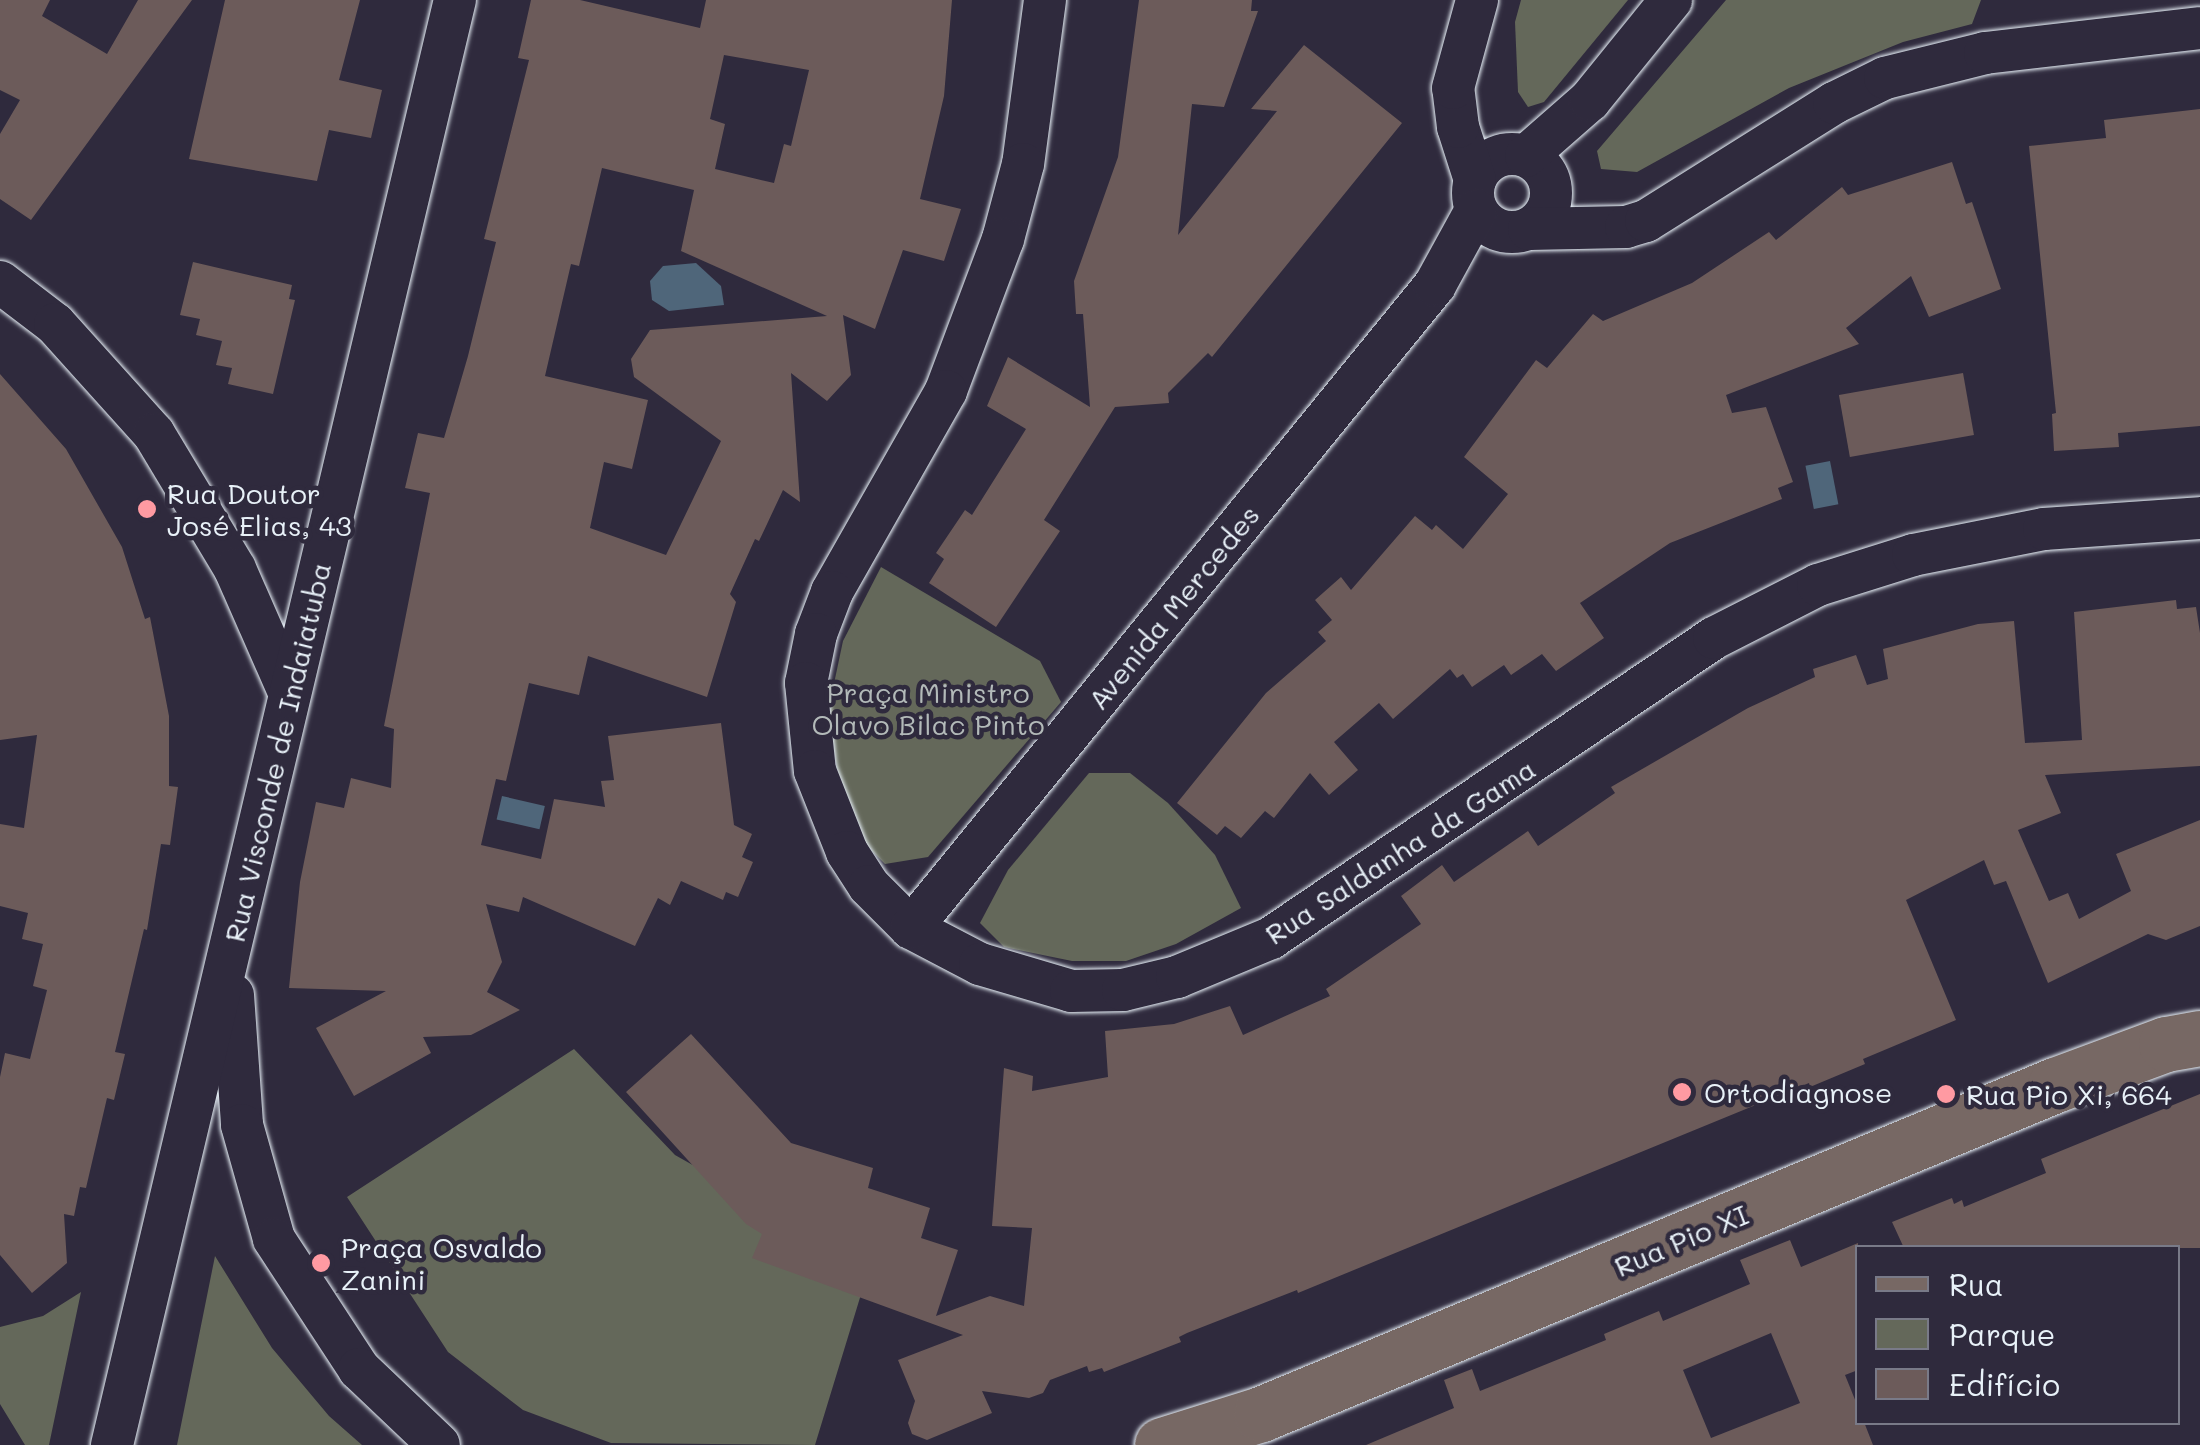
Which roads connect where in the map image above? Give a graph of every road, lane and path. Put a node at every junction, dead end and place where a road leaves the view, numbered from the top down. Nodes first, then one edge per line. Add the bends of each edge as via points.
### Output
1 (455, 0) edge
2 (1046, 0) edge
3 (1477, 0) edge
4 (1672, 0) edge
5 (2200, 28) edge
6 (1512, 191) junction
7 (0, 282) edge
8 (2200, 518) edge
9 (288, 690) junction
10 (911, 928) junction
11 (230, 958) junction
12 (2200, 1038) edge
13 (1241, 1430) edge
14 (112, 1445) edge
15 (439, 1445) edge
16 (1162, 1445) edge

1 - 9 street, Rua Visconde de Indaiatuba
2 - 10 street, Rua Saldanha da Gama via 1026,148 1003,239 946,390 832,592 806,683 815,770 846,852
3 - 6 street via 1453,88
4 - 6 street, Avenida Mercedes
5 - 6 street via 1985,53 1885,78 1626,228
6 - 10 street, Avenida Mercedes
7 - 9 street via 55,324 154,434 235,569
8 - 10 street, Rua Saldanha da Gama via 2044,529 1913,555 1818,585 1714,638 1272,938 1177,977 1123,990 1071,991 980,964
9 - 11 street, Rua Visconde de Indaiatuba
11 - 14 street, Rua Visconde de Indaiatuba
11 - 15 street via 242,1125 274,1239 359,1369
12 - 13 main road, Rua Pio XI via 2166,1044 1976,1116
13 - 16 main road, Rua Pio XI

